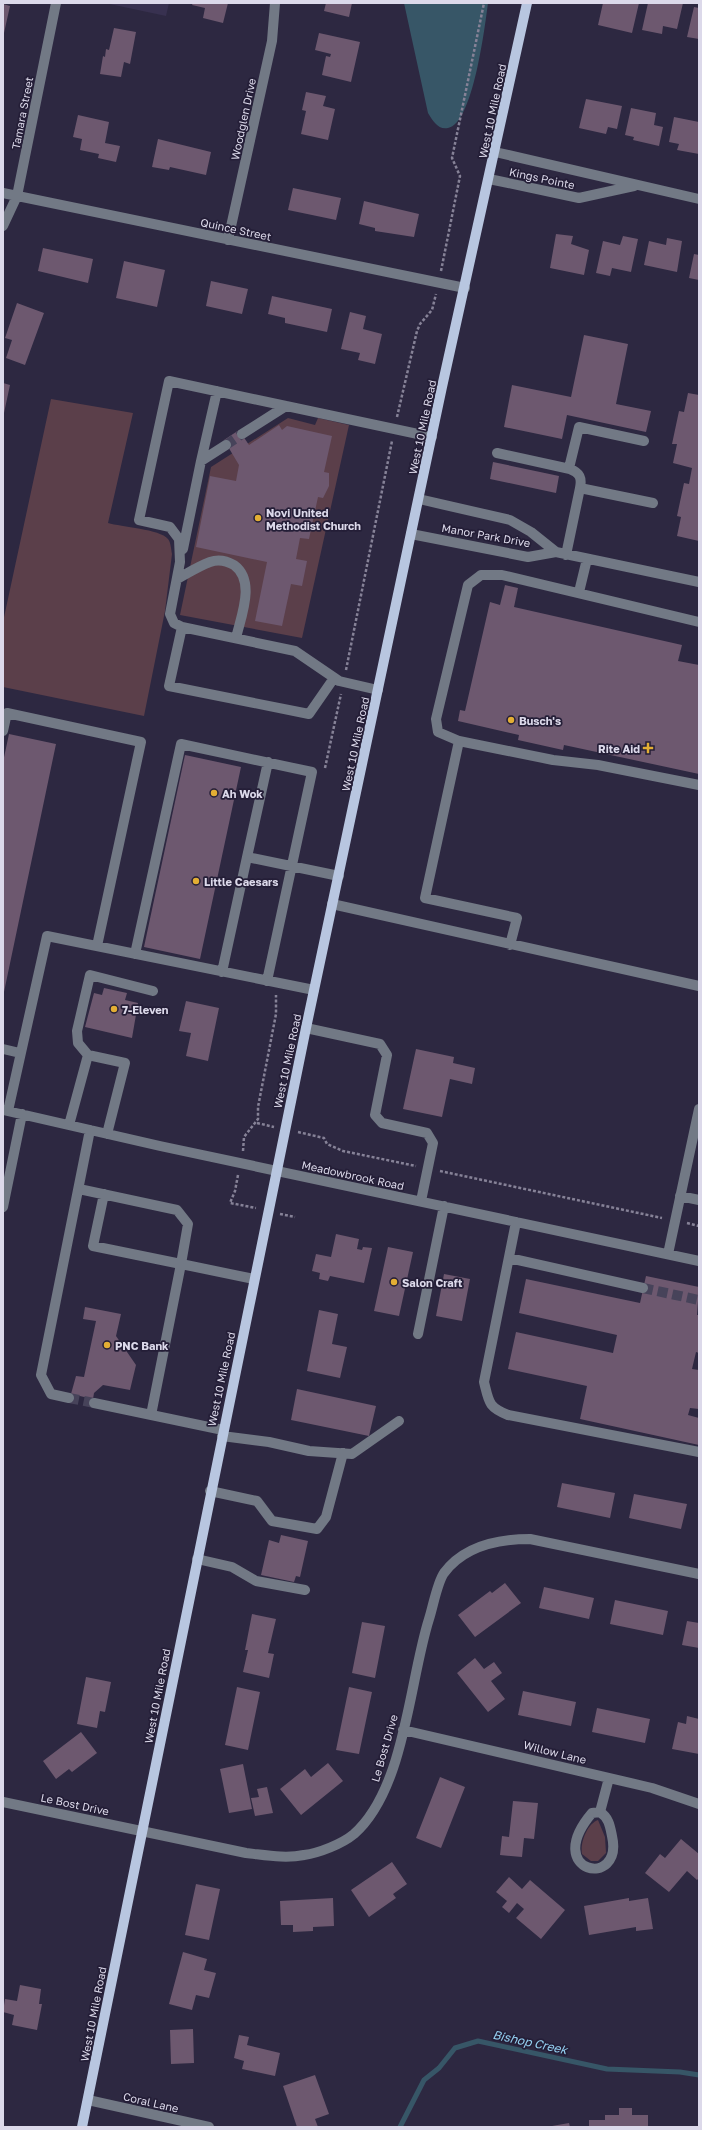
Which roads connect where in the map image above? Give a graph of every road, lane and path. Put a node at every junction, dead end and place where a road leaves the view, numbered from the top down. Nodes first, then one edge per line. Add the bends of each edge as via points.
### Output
1 (56, 3) edge
2 (275, 3) edge
3 (484, 3) edge
4 (527, 3) edge
5 (495, 152) junction
6 (489, 179) junction
7 (638, 186) junction
8 (3, 193) edge
9 (17, 196) junction
10 (699, 199) edge
11 (3, 226) edge
12 (228, 240) junction
13 (438, 283) junction
14 (464, 288) junction
15 (217, 391) junction
16 (286, 406) junction
17 (394, 429) junction
18 (242, 434) tunnel mouth
19 (432, 437) junction
20 (644, 441) dead end
21 (226, 445) tunnel mouth
22 (497, 453) dead end
23 (201, 461) junction
24 (569, 468) junction
25 (580, 488) junction
26 (419, 499) junction
27 (653, 503) dead end
28 (411, 534) junction
29 (561, 553) junction
30 (587, 559) junction
31 (180, 562) junction
32 (177, 579) junction
33 (699, 582) edge
34 (579, 592) junction
35 (699, 622) edge
36 (182, 627) junction
37 (236, 638) junction
38 (338, 680) junction
39 (378, 690) junction
40 (3, 731) edge
41 (459, 741) junction
42 (268, 762) junction
43 (323, 776) dead end
44 (699, 785) edge
45 (247, 857) junction
46 (293, 867) junction
47 (339, 876) junction
48 (332, 904) junction
49 (510, 945) junction
50 (97, 946) junction
51 (135, 954) junction
52 (222, 972) junction
53 (267, 981) junction
54 (278, 983) junction
55 (699, 986) edge
56 (314, 990) junction
57 (154, 991) dead end
58 (306, 1028) junction
59 (3, 1049) edge
60 (20, 1053) junction
61 (88, 1054) junction
62 (699, 1109) edge
63 (5, 1110) edge
64 (22, 1114) junction
65 (257, 1123) junction
66 (69, 1125) junction
67 (285, 1129) junction
68 (90, 1130) junction
69 (107, 1134) junction
70 (241, 1163) junction
71 (428, 1169) junction
72 (276, 1170) junction
73 (79, 1189) junction
74 (5, 1191) edge
75 (104, 1194) junction
76 (680, 1196) junction
77 (699, 1200) edge
78 (421, 1202) junction
79 (444, 1206) junction
80 (3, 1208) edge
81 (268, 1211) junction
82 (295, 1217) dead end
83 (674, 1220) junction
84 (516, 1222) junction
85 (699, 1226) edge
86 (668, 1254) junction
87 (509, 1258) junction
88 (699, 1261) edge
89 (181, 1264) junction
90 (254, 1279) junction
91 (643, 1288) tunnel mouth
92 (418, 1334) dead end
93 (69, 1398) tunnel mouth
94 (94, 1403) tunnel mouth
95 (151, 1415) junction
96 (399, 1421) dead end
97 (222, 1433) junction
98 (699, 1452) edge
99 (343, 1453) junction
100 (210, 1491) junction
101 (197, 1558) junction
102 (699, 1574) edge
103 (305, 1590) dead end
104 (403, 1730) junction
105 (608, 1778) junction
106 (3, 1802) edge
107 (699, 1804) edge
108 (600, 1812) junction
109 (142, 1831) junction
110 (88, 2100) junction
111 (82, 2127) edge
112 (210, 2127) edge

1 - 9 street, Tamara Street
2 - 12 street, Woodglen Drive via 272,41
3 - 13 path via 452,158 460,176
4 - 5 main road, West 10 Mile Road
5 - 6 main road, West 10 Mile Road
5 - 7 street, Kings Pointe
6 - 7 street, Kings Pointe via 579,198
6 - 14 main road, West 10 Mile Road
7 - 10 street, Kings Pointe
8 - 9 street, Quince Street
9 - 11 street, Tamara Street
9 - 12 street, Quince Street
12 - 13 street, Quince Street
13 - 14 street, Quince Street
13 - 17 path via 432,310 420,324
14 - 19 main road, West 10 Mile Road
15 - 16 street
15 - 23 street
15 - 31 street via 169,381 139,520 170,527 174,531 179,539
16 - 17 street
16 - 18 street
17 - 19 street
17 - 38 path
19 - 26 main road, West 10 Mile Road
20 - 24 street via 579,427
21 - 23 street
22 - 24 street
23 - 31 street
24 - 25 street via 577,471 580,476
25 - 27 street
25 - 29 street
26 - 28 main road, West 10 Mile Road
26 - 29 street, Manor Park Drive via 510,520
28 - 29 street, Manor Park Drive via 528,557
28 - 39 main road, West 10 Mile Road
29 - 30 street, Manor Park Drive
30 - 33 street, Manor Park Drive
30 - 34 street
31 - 32 street
32 - 36 street via 170,614 174,623
32 - 37 street via 218,560 229,562 238,568 246,585
34 - 35 street
34 - 41 street via 502,575 481,575 468,585 436,718 438,732
36 - 37 street
36 - 38 street via 170,686 309,714
37 - 38 street via 295,651
38 - 39 street
38 - 43 path
39 - 47 main road, West 10 Mile Road
40 - 50 street via 7,713 141,742
41 - 44 street
41 - 49 street via 425,898 517,918
42 - 45 street
42 - 46 street via 312,772
42 - 51 street via 181,744
45 - 46 street
45 - 52 street
46 - 47 street
46 - 53 street
47 - 48 main road, West 10 Mile Road
48 - 49 street
48 - 56 main road, West 10 Mile Road
49 - 55 street
50 - 51 street
50 - 60 street via 47,936
51 - 52 street
52 - 53 street
53 - 54 street
54 - 56 street
54 - 65 path via 276,1014
56 - 58 main road, West 10 Mile Road
57 - 61 street via 90,975 77,1031 78,1043
58 - 67 main road, West 10 Mile Road
58 - 71 street via 380,1044 387,1055 375,1115 382,1123 427,1133 433,1143
59 - 60 street
60 - 63 street
61 - 66 street
61 - 69 street via 125,1063
62 - 76 street
63 - 64 street, Meadowbrook Road
64 - 66 street, Meadowbrook Road
64 - 74 street
65 - 67 path
65 - 70 path via 244,1137
66 - 68 street, Meadowbrook Road
67 - 71 path via 324,1138 327,1144 343,1151
67 - 72 main road, West 10 Mile Road
68 - 69 street, Meadowbrook Road
68 - 73 street
69 - 70 street, Meadowbrook Road
70 - 72 street, Meadowbrook Road
70 - 81 path via 230,1202
71 - 78 street
71 - 83 path
72 - 78 street, Meadowbrook Road
72 - 81 main road, West 10 Mile Road
73 - 75 street
73 - 93 street via 40,1375 51,1394
74 - 80 street
75 - 89 street via 177,1210 188,1224
75 - 89 street via 93,1246
76 - 77 street
76 - 83 street
78 - 79 street, Meadowbrook Road
79 - 84 street, Meadowbrook Road
79 - 92 street
81 - 82 path
81 - 90 main road, West 10 Mile Road
83 - 85 path
83 - 86 street
84 - 86 street, Meadowbrook Road
84 - 87 street
86 - 88 street, Meadowbrook Road
87 - 91 street
87 - 98 street via 484,1382 494,1409 508,1415
89 - 90 street
89 - 95 street
90 - 97 main road, West 10 Mile Road
94 - 95 street
95 - 97 street
96 - 99 street via 352,1454
97 - 99 street via 308,1451
97 - 100 main road, West 10 Mile Road
99 - 100 street via 326,1517 317,1529 272,1520 257,1501
100 - 101 main road, West 10 Mile Road
101 - 103 street via 232,1567 256,1581
101 - 109 main road, West 10 Mile Road
102 - 104 street, Le Bost Drive via 530,1540 512,1539 484,1544 459,1557 443,1574 421,1644
104 - 105 street, Willow Lane
104 - 109 street, Le Bost Drive via 390,1779 373,1812 353,1834 330,1846 304,1855 246,1854
105 - 107 street, Willow Lane via 652,1788
105 - 108 street
106 - 109 street, Le Bost Drive
108 - 108 street via 592,1813 585,1822 579,1830 574,1846 574,1854 578,1861 593,1869 609,1863 613,1855 614,1846 609,1822 607,1816
109 - 110 main road, West 10 Mile Road
110 - 111 main road, West 10 Mile Road
110 - 112 street, Coral Lane

